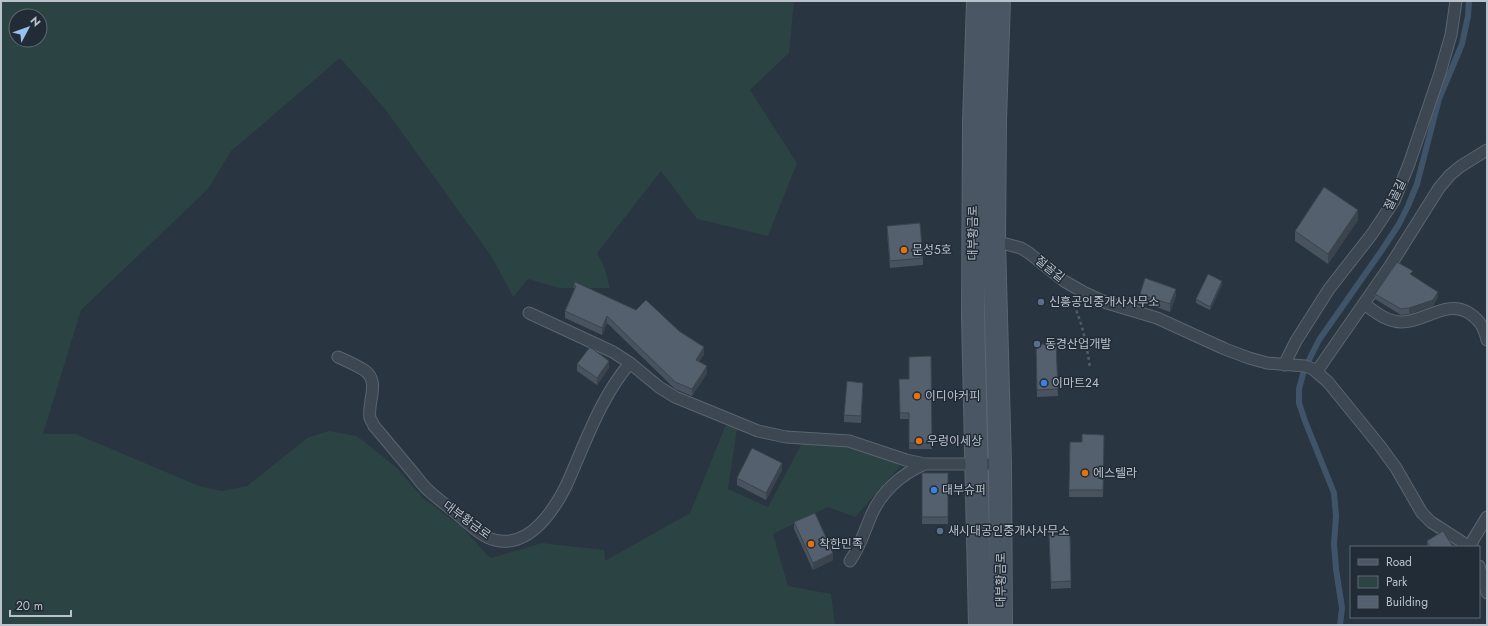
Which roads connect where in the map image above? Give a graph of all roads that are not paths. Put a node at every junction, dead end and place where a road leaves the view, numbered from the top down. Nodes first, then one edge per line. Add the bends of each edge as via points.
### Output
1 (978, 1) edge
2 (999, 1) edge
3 (1456, 1) edge
4 (1487, 150) edge
5 (984, 243) junction
6 (1364, 304) junction
7 (529, 313) dead end
8 (1487, 340) edge
9 (338, 357) dead end
10 (630, 363) junction
11 (1284, 365) junction
12 (1317, 371) junction
13 (925, 464) junction
14 (977, 464) junction
15 (1000, 464) junction
16 (1487, 517) edge
17 (1466, 546) edge
18 (1471, 546) edge
19 (850, 561) dead end
20 (1480, 569) edge
21 (1487, 593) edge
22 (980, 625) edge
23 (1001, 625) edge

1 - 5 main road, 대부황금로 via 974,123
2 - 5 main road, 대부황금로 via 995,120
3 - 11 lane, 절골길 via 1451,35 1431,103 1394,201 1329,289
4 - 6 lane via 1461,166 1439,188
5 - 11 lane, 절골길 via 1021,248 1064,281 1106,303 1157,318 1243,356
5 - 14 main road, 대부황금로 via 973,324
5 - 15 main road, 대부황금로
6 - 8 lane via 1392,321 1402,322 1443,310 1455,308 1466,311 1484,326
6 - 12 lane
7 - 10 lane via 613,352
9 - 10 lane, 대부황금로 via 365,370 371,377 373,385 370,419 428,491 477,530 490,539 501,542 525,536 545,519 565,488 608,394
10 - 13 lane via 675,397 758,431 786,437 849,441
11 - 12 lane, 절골길 via 1305,366
12 - 17 lane via 1380,446 1422,513 1430,522
13 - 14 lane
13 - 19 lane via 897,480 884,494 871,514 857,552
14 - 15 lane
14 - 22 main road, 대부황금로
15 - 23 main road, 대부황금로
16 - 18 lane
20 - 21 lane

